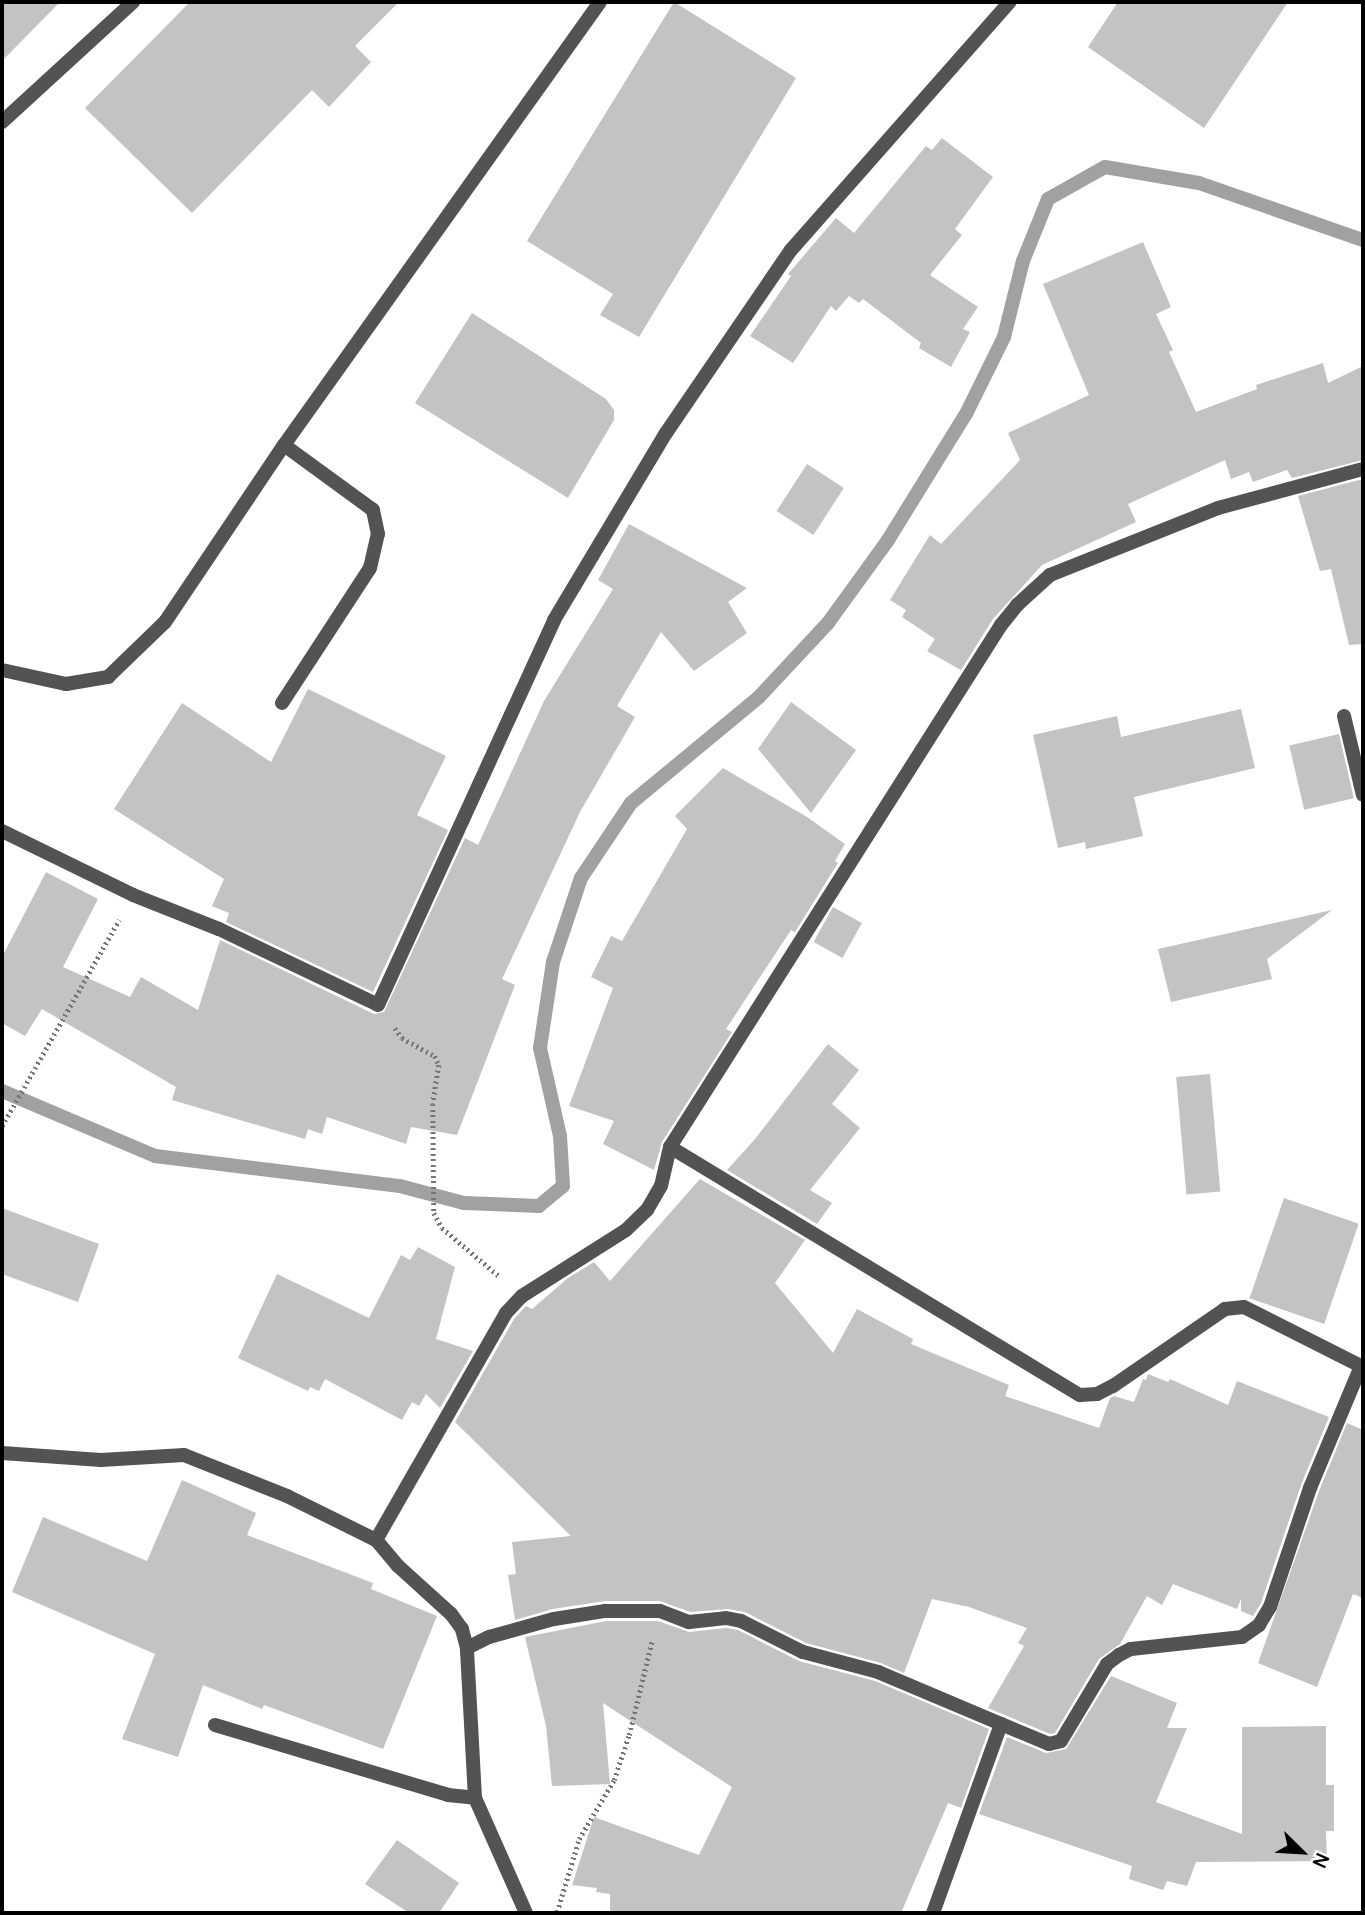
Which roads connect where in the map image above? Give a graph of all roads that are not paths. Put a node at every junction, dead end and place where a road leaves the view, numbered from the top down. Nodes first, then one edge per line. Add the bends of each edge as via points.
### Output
1 (133, 2) edge
2 (600, 2) edge
3 (1010, 2) edge
4 (2, 122) edge
5 (284, 445) junction
6 (1363, 469) edge
7 (2, 670) edge
8 (282, 703) dead end
9 (1344, 716) dead end
10 (1363, 795) edge
11 (2, 831) edge
12 (670, 1147) junction
13 (1362, 1366) edge
14 (2, 1453) edge
15 (376, 1540) junction
16 (467, 1647) junction
17 (1001, 1724) junction
18 (215, 1725) dead end
19 (475, 1798) junction
20 (526, 1913) edge
21 (933, 1913) edge

1 - 4 street
2 - 5 street
3 - 11 street via 791,250 666,433 554,620 378,1005
5 - 7 street via 165,622 108,677 66,684
5 - 8 street via 373,510 378,534 370,568
6 - 12 street via 1218,508 1050,575 1025,597 1001,625
9 - 10 street
12 - 13 street via 1080,1395 1113,1387 1225,1309 1244,1307
12 - 15 street via 661,1186 640,1217 522,1296 494,1331
13 - 17 street via 1310,1488 1270,1607 1259,1625 1242,1637 1131,1648 1119,1655 1107,1664 1061,1741 1049,1744
14 - 15 street via 101,1460 184,1455 287,1496
15 - 16 street via 451,1614
16 - 17 street via 554,1619 605,1611 660,1611 689,1622 741,1620 803,1652 878,1672
16 - 19 street
17 - 21 street
18 - 19 street via 448,1796
19 - 20 street

